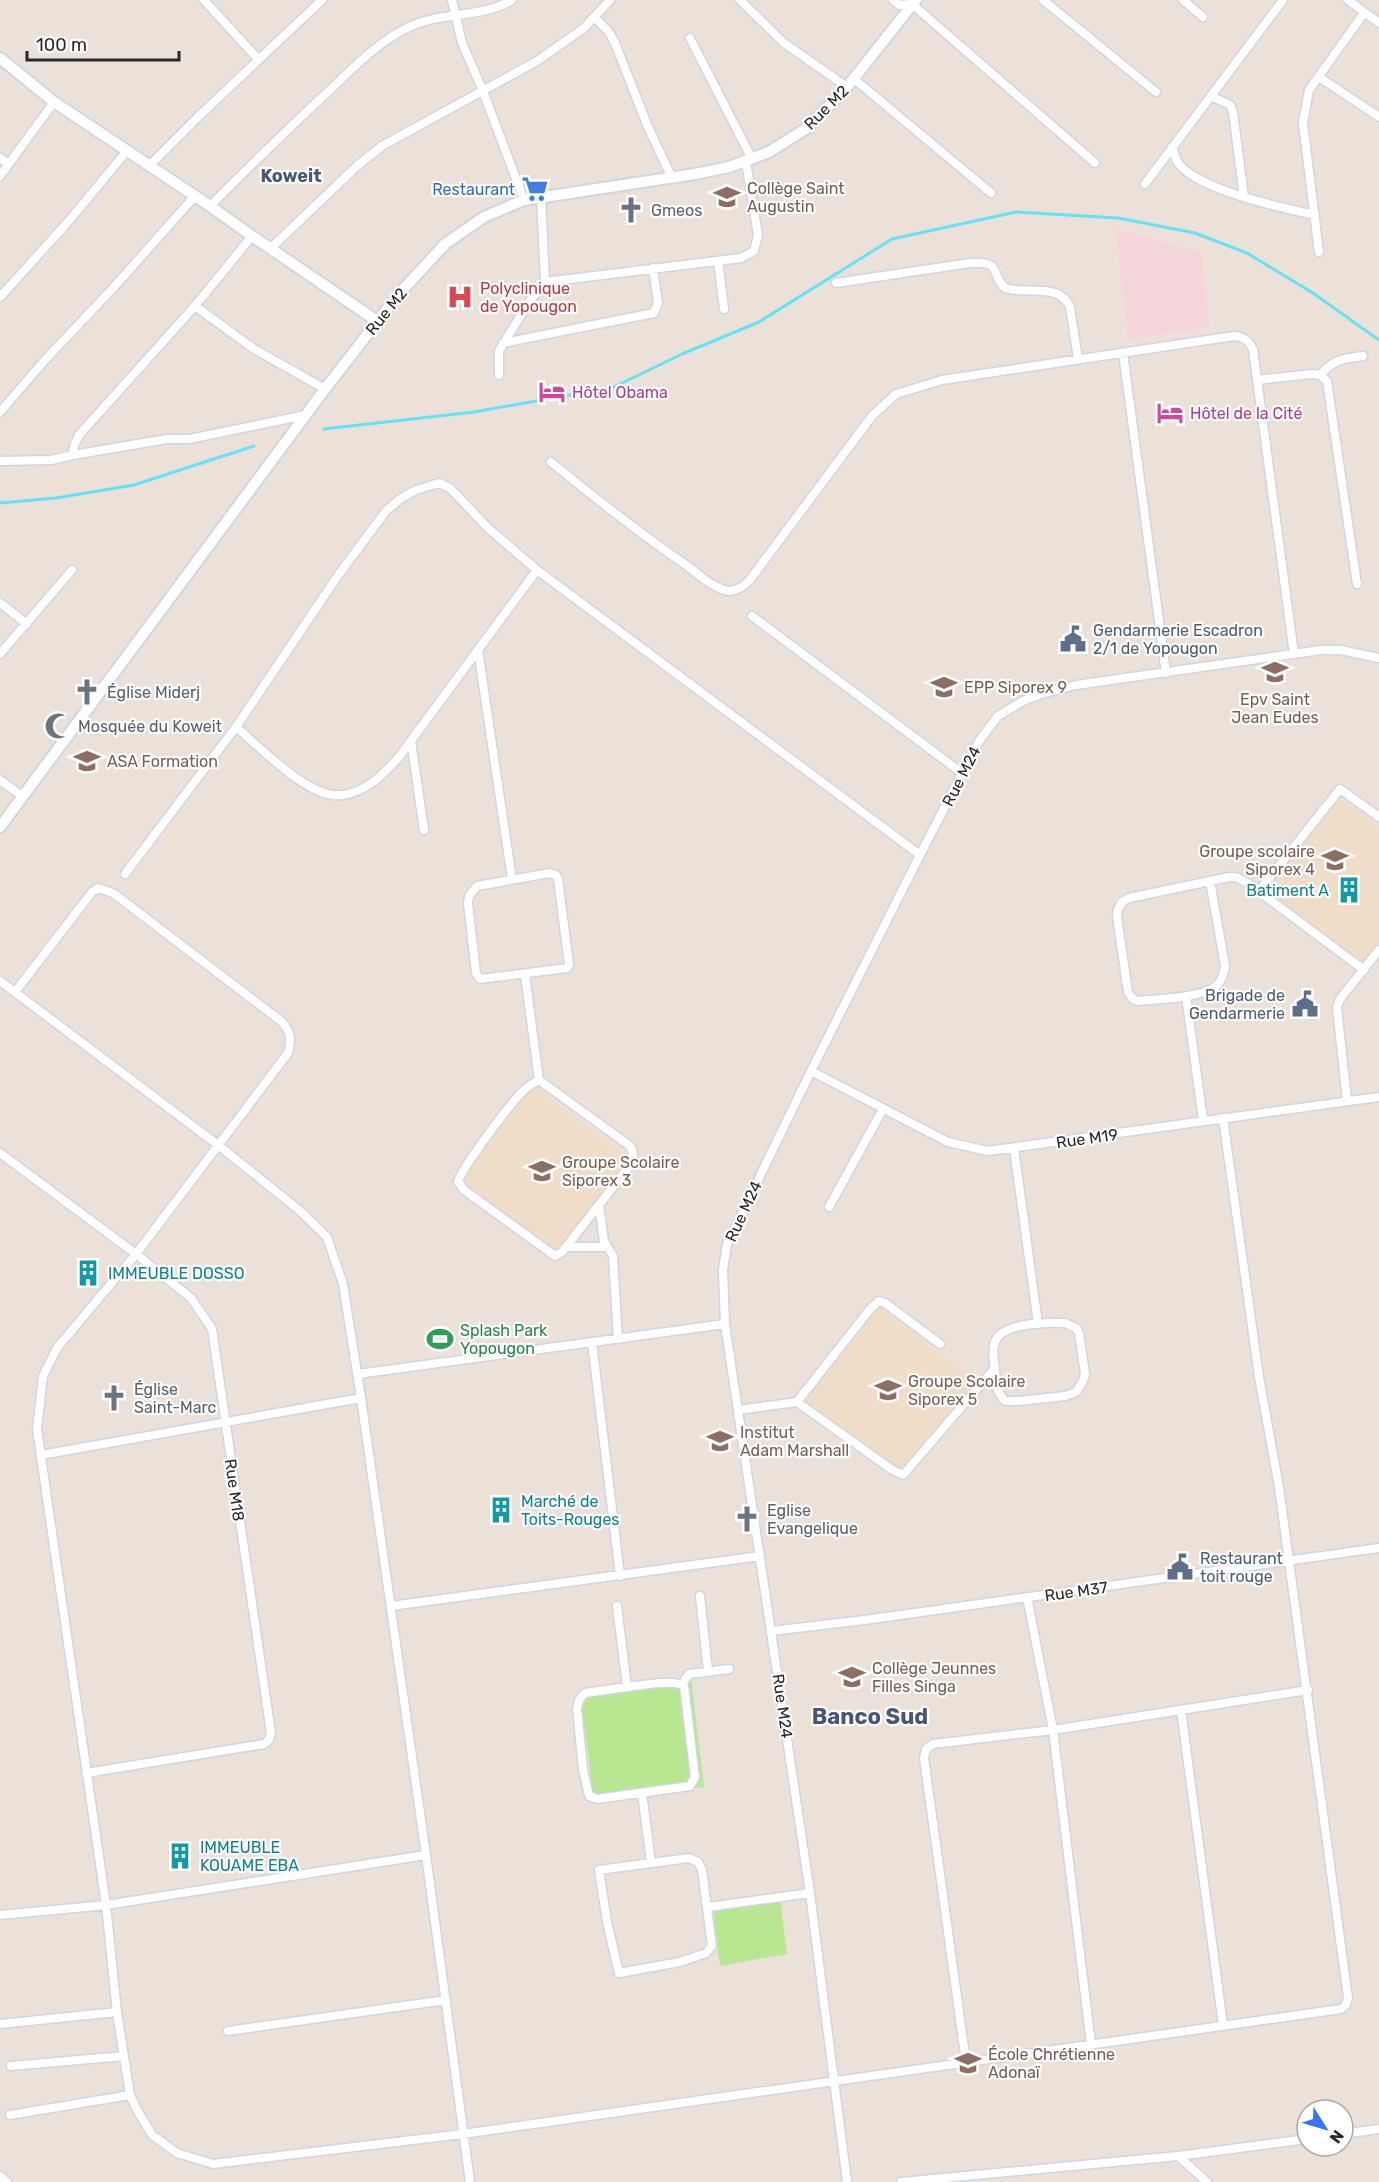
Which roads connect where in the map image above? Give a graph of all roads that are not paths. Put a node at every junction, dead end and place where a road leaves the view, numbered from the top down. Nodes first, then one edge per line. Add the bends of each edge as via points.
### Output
1 (204, 0) edge
2 (322, 0) edge
3 (452, 0) edge
4 (512, 0) edge
5 (610, 0) edge
6 (740, 0) edge
7 (893, 0) edge
8 (1043, 0) edge
9 (1182, 0) edge
10 (1282, 0) edge
11 (1348, 0) edge
12 (914, 2) edge
13 (1364, 13) junction
14 (455, 16) junction
15 (594, 17) junction
16 (1203, 17) dead end
17 (1379, 23) edge
18 (690, 38) dead end
19 (0, 58) edge
20 (258, 59) junction
21 (1319, 77) junction
22 (850, 83) junction
23 (483, 91) junction
24 (1156, 92) dead end
25 (1211, 96) junction
26 (54, 102) junction
27 (1379, 117) edge
28 (1172, 147) junction
29 (126, 152) junction
30 (0, 158) edge
31 (749, 161) junction
32 (1095, 163) dead end
33 (8, 164) junction
34 (149, 166) junction
35 (0, 176) edge
36 (672, 178) junction
37 (1145, 184) dead end
38 (991, 193) dead end
39 (195, 196) junction
40 (541, 196) junction
41 (1244, 197) junction
42 (525, 200) junction
43 (210, 206) junction
44 (1315, 215) junction
45 (252, 236) junction
46 (271, 248) junction
47 (1319, 252) dead end
48 (718, 261) junction
49 (653, 268) junction
50 (545, 282) junction
51 (836, 283) dead end
52 (0, 297) edge
53 (195, 306) junction
54 (723, 309) dead end
55 (377, 321) junction
56 (502, 343) junction
57 (1123, 353) junction
58 (1363, 356) dead end
59 (1078, 360) junction
60 (499, 375) dead end
61 (1320, 375) junction
62 (1257, 380) junction
63 (325, 389) junction
64 (0, 412) edge
65 (306, 415) junction
66 (73, 455) junction
67 (0, 460) edge
68 (551, 462) dead end
69 (72, 570) dead end
70 (537, 570) junction
71 (1357, 584) dead end
72 (0, 603) edge
73 (752, 616) dead end
74 (27, 624) junction
75 (478, 650) junction
76 (0, 654) edge
77 (1294, 654) junction
78 (1379, 658) edge
79 (1167, 673) junction
80 (236, 727) junction
81 (411, 741) junction
82 (962, 773) junction
83 (0, 780) edge
84 (22, 796) junction
85 (1379, 817) edge
86 (0, 826) edge
87 (424, 830) dead end
88 (920, 855) junction
89 (125, 874) dead end
90 (512, 879) junction
91 (1210, 881) junction
92 (1259, 891) junction
93 (1379, 950) edge
94 (1364, 970) junction
95 (525, 975) junction
96 (0, 981) edge
97 (15, 992) junction
98 (1186, 996) junction
99 (811, 1071) junction
100 (539, 1080) junction
101 (1379, 1097) edge
102 (1347, 1101) junction
103 (883, 1109) junction
104 (1223, 1118) junction
105 (1203, 1120) junction
106 (218, 1145) junction
107 (1014, 1149) junction
108 (0, 1153) edge
109 (599, 1205) junction
110 (829, 1207) dead end
111 (566, 1247) junction
112 (607, 1247) junction
113 (136, 1254) junction
114 (725, 1324) junction
115 (1038, 1324) junction
116 (618, 1338) junction
117 (592, 1342) junction
118 (940, 1344) dead end
119 (995, 1368) junction
120 (358, 1374) junction
121 (361, 1398) junction
122 (797, 1402) junction
123 (738, 1410) junction
124 (226, 1423) junction
125 (41, 1455) junction
126 (1379, 1548) edge
127 (760, 1556) junction
128 (1289, 1560) junction
129 (620, 1576) junction
130 (700, 1596) dead end
131 (1027, 1598) junction
132 (392, 1606) junction
133 (617, 1606) dead end
134 (772, 1631) junction
135 (729, 1669) dead end
136 (708, 1671) junction
137 (682, 1684) junction
138 (627, 1687) junction
139 (1308, 1690) junction
140 (1181, 1710) junction
141 (1053, 1730) junction
142 (86, 1773) junction
143 (642, 1792) junction
144 (426, 1855) junction
145 (651, 1862) junction
146 (810, 1893) junction
147 (106, 1905) junction
148 (708, 1907) junction
149 (0, 1915) edge
150 (446, 2000) junction
151 (117, 2012) junction
152 (0, 2024) edge
153 (1223, 2025) junction
154 (228, 2031) dead end
155 (1091, 2044) junction
156 (124, 2055) junction
157 (966, 2062) junction
158 (11, 2066) dead end
159 (835, 2081) junction
160 (130, 2095) junction
161 (10, 2115) dead end
162 (1379, 2129) edge
163 (1355, 2132) edge
164 (464, 2134) junction
165 (1295, 2141) edge
166 (1178, 2156) junction
167 (0, 2176) edge
168 (7, 2182) edge
169 (470, 2182) edge
170 (847, 2182) edge
171 (901, 2182) edge
172 (1207, 2182) edge

1 - 20 street
2 - 20 street
3 - 14 street
4 - 14 street via 493,9
5 - 15 street
6 - 22 street via 784,43
7 - 12 street via 899,5
8 - 24 street
9 - 16 street
10 - 25 street
11 - 13 street
12 - 22 street, Rue M2
12 - 32 street
13 - 17 street
13 - 21 street
14 - 23 street
14 - 43 street via 424,21 385,41
15 - 23 street via 537,61
15 - 36 street via 615,43
18 - 31 street
19 - 26 street
20 - 34 street
21 - 27 street
21 - 44 street via 1310,90 1303,123
22 - 31 street, Rue M2 via 807,128
22 - 38 street
23 - 42 street
23 - 46 street via 382,146
25 - 28 street
25 - 41 street via 1230,105 1233,112
26 - 29 street
26 - 33 street
28 - 37 street
28 - 41 street via 1177,161 1196,178
29 - 34 street
29 - 52 street
30 - 33 street
31 - 36 street, Rue M2
31 - 48 street via 758,242 748,255
33 - 35 street
34 - 39 street
36 - 40 street, Rue M2
39 - 43 street
39 - 64 street
40 - 42 street, Rue M2
40 - 50 street
41 - 44 street
42 - 55 street, Rue M2 via 484,217 445,244
43 - 45 street
44 - 47 street
45 - 46 street
45 - 53 street
46 - 55 street
48 - 49 street
48 - 54 street
49 - 50 street
49 - 56 street via 657,303 654,313
50 - 56 street
51 - 59 street via 970,263 988,264 994,267 1005,288 1055,292 1068,301
53 - 63 street via 254,349
53 - 66 street via 80,435
55 - 63 street, Rue M2
56 - 60 street
57 - 59 street
57 - 62 street via 1242,337 1253,349
57 - 79 street
58 - 61 street via 1332,362
59 - 68 street via 942,380 896,394 872,416 749,581 732,591 722,589 645,537
61 - 62 street
61 - 71 street via 1330,390
62 - 77 street
63 - 65 street, Rue M2
65 - 66 street via 189,439 167,439
65 - 84 street, Rue M2
66 - 67 street via 51,460
69 - 74 street
70 - 75 street
70 - 80 street via 488,528 450,488 439,483 416,490 386,512 339,574
70 - 88 street
72 - 74 street
73 - 82 street
74 - 76 street
75 - 81 street
75 - 90 street
77 - 78 street, Rue M24 via 1341,650
77 - 79 street, Rue M24
79 - 82 street, Rue M24 via 1076,685 1023,701 998,716
80 - 81 street via 306,784 340,796 370,785
80 - 89 street
81 - 87 street
82 - 88 street, Rue M24
83 - 84 street
84 - 86 street, Rue M2
85 - 92 street via 1340,789
88 - 99 street, Rue M24
90 - 95 street via 477,886 469,896 476,973 480,979
90 - 95 street via 550,873 558,879 569,966
91 - 92 street via 1236,877
91 - 98 street via 1224,972 1218,985 1209,991
91 - 98 street via 1129,898 1118,909 1130,997 1138,1001
92 - 94 street
93 - 94 street
94 - 102 street via 1337,1007
95 - 100 street
96 - 97 street
97 - 106 street
97 - 106 street via 92,892 98,888 112,893 288,1029 288,1053
98 - 105 street
99 - 103 street, Rue M19
99 - 114 street, Rue M24 via 727,1244 723,1270
100 - 109 street via 633,1151 631,1164
100 - 111 street via 522,1092 458,1182 552,1254 559,1255
101 - 102 street, Rue M19
102 - 104 street, Rue M19
103 - 107 street, Rue M19 via 948,1142 988,1151
103 - 110 street
104 - 105 street, Rue M19
104 - 128 street
105 - 107 street, Rue M19
106 - 113 street
106 - 120 street via 327,1236 343,1284
107 - 115 street
108 - 113 street, Rue M18
109 - 111 street
109 - 112 street
111 - 112 street
112 - 116 street via 613,1256
113 - 124 street, Rue M18 via 191,1298 212,1329
113 - 125 street via 57,1348 43,1376 37,1429
114 - 116 street
114 - 123 street, Rue M24
115 - 119 street via 1010,1329 996,1339
115 - 119 street via 1070,1324 1079,1333 1085,1374 1076,1392 1005,1401 996,1388
116 - 117 street
117 - 120 street
117 - 129 street
118 - 122 street via 879,1301
119 - 122 street via 903,1475
120 - 121 street
121 - 124 street
121 - 132 street
122 - 123 street
123 - 127 street, Rue M24
124 - 125 street
124 - 142 street, Rue M18 via 269,1740 264,1744
125 - 142 street
126 - 128 street, Rue M37
127 - 129 street
127 - 134 street, Rue M24
128 - 131 street, Rue M37
128 - 139 street
129 - 132 street
130 - 136 street
131 - 134 street, Rue M37
131 - 141 street
132 - 144 street
133 - 138 street
134 - 146 street, Rue M24
135 - 136 street
136 - 137 street via 687,1675
137 - 138 street
137 - 143 street via 693,1783
138 - 143 street via 585,1693 579,1700 583,1769 591,1798
139 - 140 street
139 - 153 street via 1348,1998 1341,2009
140 - 141 street
140 - 153 street
141 - 155 street
141 - 157 street via 933,1744 926,1749 924,1758
142 - 147 street
143 - 145 street
144 - 147 street
144 - 150 street
145 - 148 street via 689,1858 698,1862
145 - 148 street via 598,1872 619,1973 706,1953 712,1946
146 - 148 street
146 - 159 street, Rue M24
147 - 149 street
147 - 151 street
150 - 154 street
150 - 164 street
151 - 152 street
151 - 156 street
153 - 155 street
155 - 157 street
156 - 158 street
156 - 160 street
157 - 159 street
159 - 164 street
159 - 170 street, Rue M24
160 - 161 street
160 - 164 street via 152,2135 177,2153 213,2164
162 - 163 street
164 - 169 street
165 - 166 street
166 - 171 street
166 - 172 street
167 - 168 street

